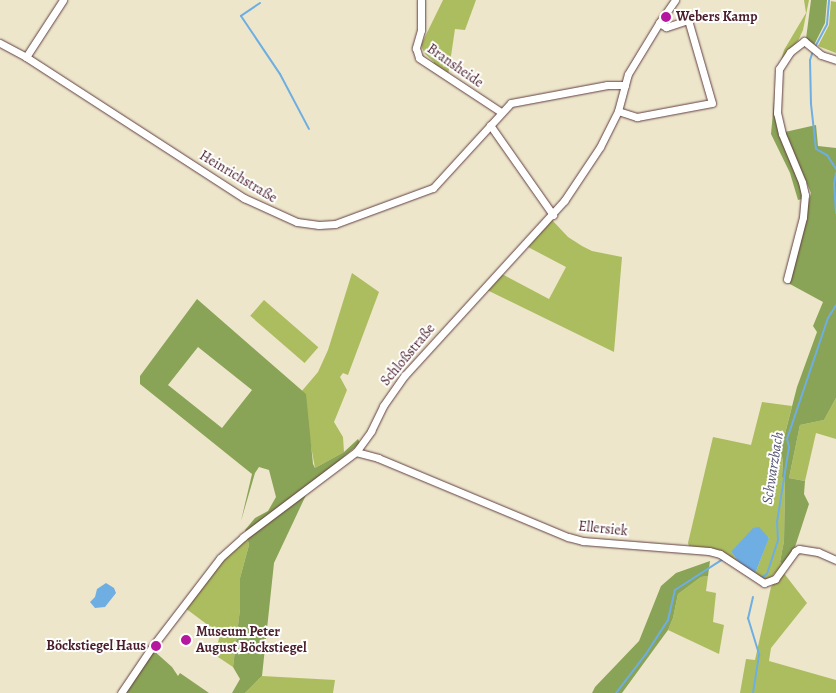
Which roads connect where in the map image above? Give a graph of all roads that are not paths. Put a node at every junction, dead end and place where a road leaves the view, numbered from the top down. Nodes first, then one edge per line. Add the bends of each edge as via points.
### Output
1 (63, 0) edge
2 (421, 0) edge
3 (675, 0) edge
4 (658, 23) junction
5 (0, 43) edge
6 (26, 57) junction
7 (836, 60) edge
8 (625, 85) junction
9 (618, 111) junction
10 (501, 112) junction
11 (490, 125) junction
12 (552, 215) junction
13 (787, 279) dead end
14 (356, 452) junction
15 (836, 560) edge
16 (121, 693) edge

1 - 6 street
2 - 10 street, Bransheide via 421,30 416,48 419,58
3 - 4 street, Schloßstraße
4 - 8 street, Schloßstraße
4 - 9 street via 666,27 688,20 712,103 637,117
5 - 6 street, Heinrichstraße
6 - 11 street, Heinrichstraße via 240,196 308,224 335,224 433,188
7 - 13 street via 804,41 783,61 778,78 780,127 805,195 803,217
8 - 9 street, Schloßstraße
8 - 10 street, Heinrichstraße via 607,85 518,101
9 - 12 street, Schloßstraße via 591,162
10 - 11 street, Heinrichstraße
11 - 12 street
12 - 14 street, Schloßstraße via 405,375
14 - 15 street, Ellersiek via 378,458 568,538 709,551 725,557 764,583 775,579 794,551 799,549 818,552
14 - 16 street, Schloßstraße via 231,547 154,645

